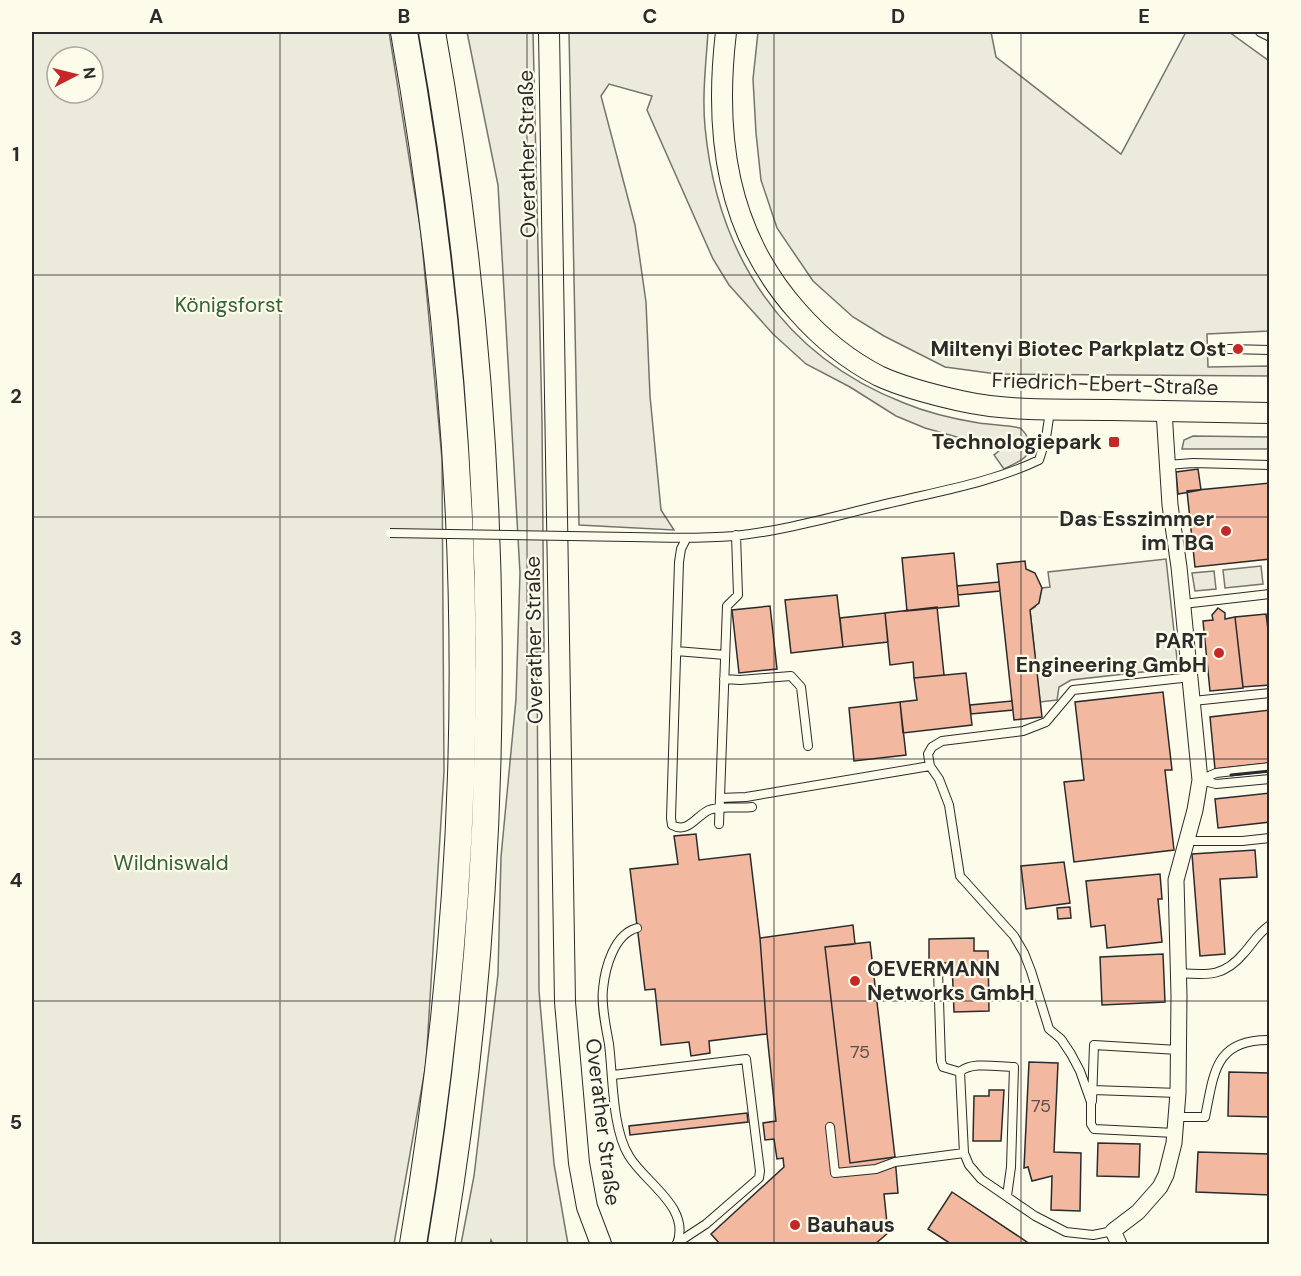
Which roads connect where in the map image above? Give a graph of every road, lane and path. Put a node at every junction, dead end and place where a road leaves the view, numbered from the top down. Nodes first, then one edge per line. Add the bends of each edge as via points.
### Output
1 (404, 32) edge
2 (432, 32) edge
3 (448, 32) edge
4 (549, 32) edge
5 (726, 32) edge
6 (1260, 32) edge
7 (1269, 37) edge
8 (466, 263) junction
9 (1229, 350) dead end
10 (1269, 350) edge
11 (1050, 410) junction
12 (1164, 411) junction
13 (1269, 413) edge
14 (1167, 465) junction
15 (1269, 465) edge
16 (390, 533) dead end
17 (736, 536) junction
18 (686, 539) junction
19 (1269, 594) edge
20 (1183, 604) junction
21 (676, 651) junction
22 (725, 655) junction
23 (1191, 677) junction
24 (724, 679) junction
25 (1269, 693) edge
26 (1193, 701) junction
27 (808, 746) dead end
28 (930, 766) junction
29 (1269, 767) edge
30 (1269, 779) edge
31 (1200, 780) junction
32 (720, 798) junction
33 (752, 807) dead end
34 (720, 808) junction
35 (719, 824) dead end
36 (1269, 838) edge
37 (1186, 841) junction
38 (1269, 924) edge
39 (637, 928) dead end
40 (938, 970) dead end
41 (1179, 973) junction
42 (1269, 1040) edge
43 (1178, 1050) junction
44 (960, 1072) junction
45 (613, 1075) junction
46 (1093, 1090) junction
47 (1178, 1093) junction
48 (1091, 1102) junction
49 (1176, 1117) junction
50 (830, 1127) dead end
51 (1175, 1133) junction
52 (964, 1153) junction
53 (1007, 1196) junction
54 (1116, 1238) edge
55 (677, 1244) edge
56 (413, 1245) edge
57 (441, 1245) edge
58 (601, 1245) edge

1 - 56 highway via 418,112 446,339 459,518 461,619 461,775 450,962
2 - 8 highway
3 - 8 highway via 465,159
4 - 58 main road, Overather Straße via 565,1002 581,1173
5 - 11 main road, Friedrich-Ebert-Straße via 721,112 735,200 759,259 791,305 835,349 904,387 962,402
6 - 7 lane
8 - 57 highway via 484,484 490,694 481,906 470,1037
9 - 10 lane
11 - 12 main road, Friedrich-Ebert-Straße
11 - 17 lane via 1039,460 1020,469 987,480
12 - 13 main road, Friedrich-Ebert-Straße
12 - 14 street
14 - 15 lane
14 - 20 street
16 - 18 lane, bridge
17 - 18 lane
17 - 22 lane via 738,595 727,606
18 - 21 lane via 679,562
19 - 20 lane
20 - 23 street
21 - 22 lane
21 - 34 lane via 672,825 685,827 709,810
22 - 24 lane
23 - 26 street
23 - 28 lane via 1073,690 1046,722 1023,731 942,741 928,754
24 - 27 lane via 791,676 801,687
24 - 32 lane
25 - 26 lane
26 - 31 street
28 - 32 lane
28 - 48 lane via 949,805 960,876 1014,936 1024,953 1049,1029 1071,1054
29 - 31 lane via 1216,773
30 - 31 lane via 1216,784
31 - 37 street
32 - 34 lane
33 - 34 lane
34 - 35 lane
36 - 37 lane
37 - 41 street via 1176,880
38 - 41 lane via 1244,954 1221,973
39 - 45 lane via 619,942 603,991
40 - 44 lane via 941,1061 943,1067
41 - 43 street
42 - 49 lane via 1240,1045 1221,1058 1215,1068 1205,1117
43 - 46 lane via 1094,1045
43 - 47 street
44 - 52 lane
44 - 53 lane via 972,1066 1014,1067
45 - 55 lane via 622,1143 678,1217
45 - 55 lane via 746,1059 759,1178
46 - 47 lane
46 - 48 lane
47 - 49 street
48 - 51 lane via 1094,1130
49 - 51 street
50 - 52 lane via 835,1173
51 - 54 street via 1160,1187
52 - 53 lane via 981,1179
53 - 54 lane via 1066,1232

